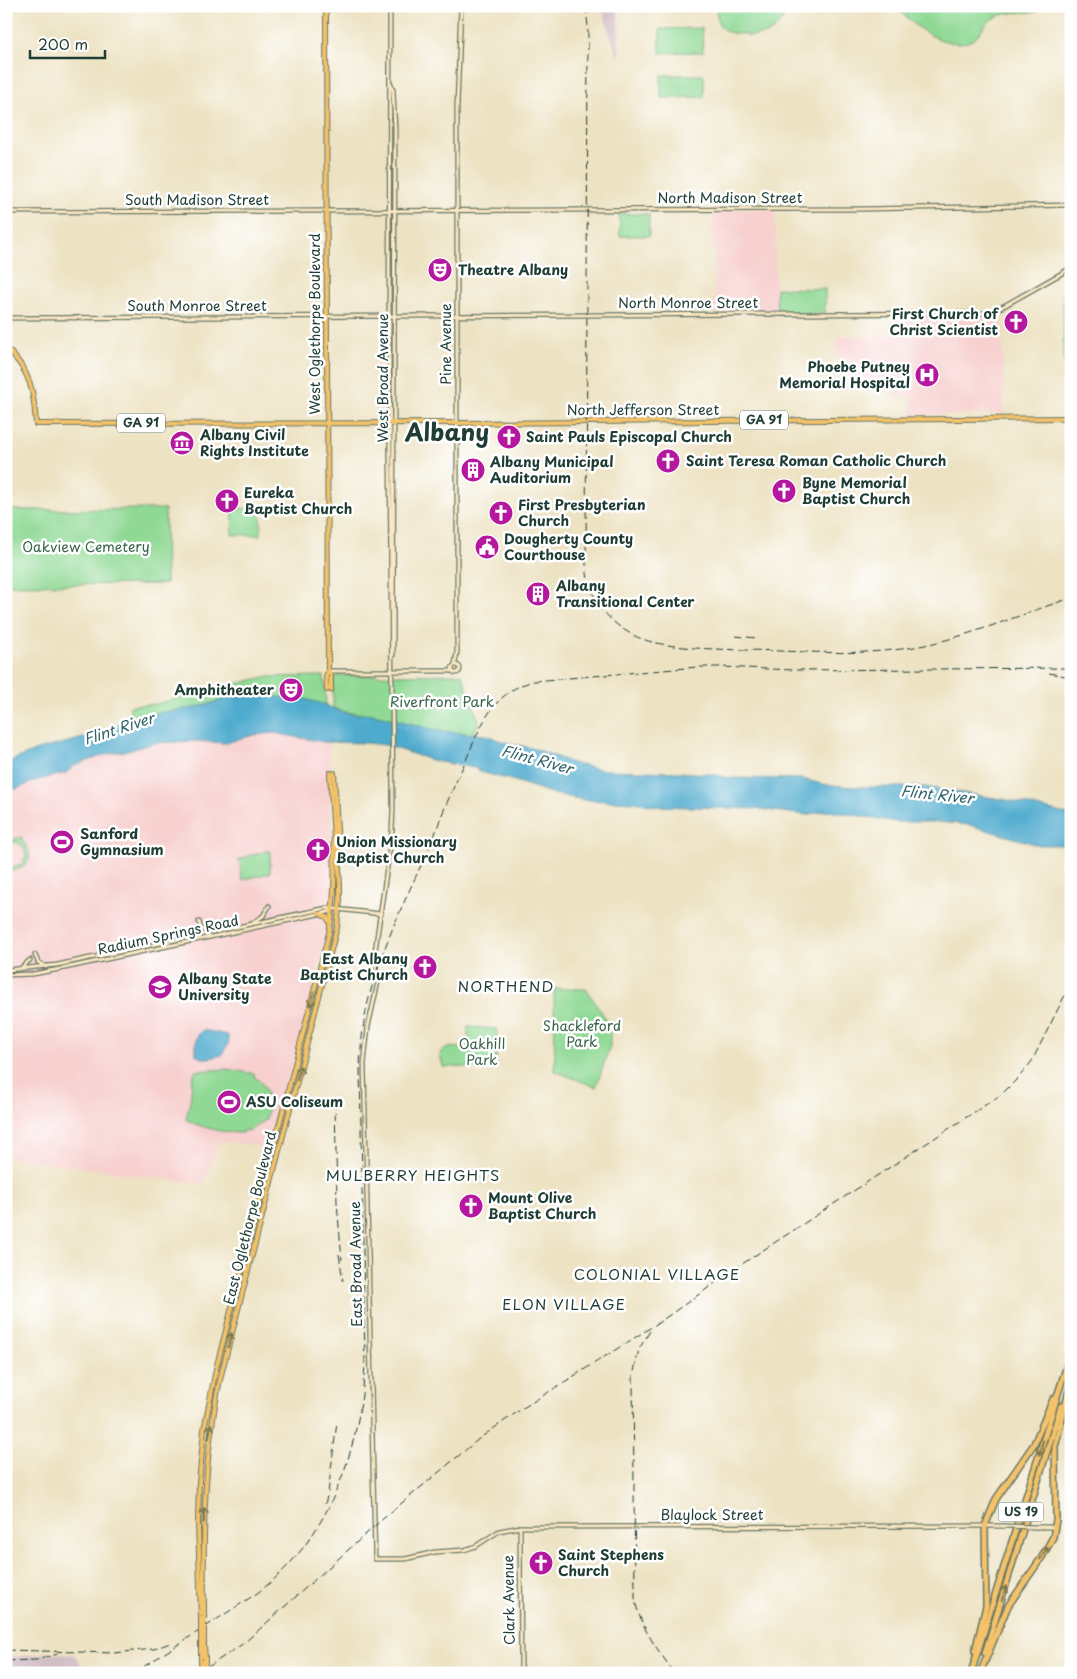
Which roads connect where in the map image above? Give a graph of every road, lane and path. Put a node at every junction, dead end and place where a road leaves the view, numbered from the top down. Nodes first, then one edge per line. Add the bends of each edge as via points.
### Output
1 (326, 6) edge
2 (390, 6) edge
3 (460, 6) edge
4 (390, 81) junction
5 (1071, 205) edge
6 (457, 210) junction
7 (389, 211) junction
8 (395, 211) junction
9 (6, 212) edge
10 (326, 212) junction
11 (1071, 268) edge
12 (327, 316) junction
13 (457, 316) junction
14 (389, 317) junction
15 (395, 317) junction
16 (6, 318) edge
17 (6, 348) edge
18 (1071, 418) edge
19 (327, 423) junction
20 (392, 423) junction
21 (457, 423) junction
22 (457, 652) junction
23 (455, 664) junction
24 (460, 667) junction
25 (328, 671) junction
26 (452, 671) junction
27 (392, 673) junction
28 (329, 690) dead end
29 (393, 790) joint
30 (332, 826) junction
31 (340, 858) junction
32 (269, 906) dead end
33 (333, 909) junction
34 (339, 909) junction
35 (320, 914) junction
36 (381, 914) junction
37 (199, 922) dead end
38 (252, 924) junction
39 (330, 924) junction
40 (212, 932) junction
41 (35, 955) dead end
42 (30, 960) dead end
43 (46, 967) junction
44 (6, 970) edge
45 (19, 970) junction
46 (6, 975) edge
47 (1071, 1352) edge
48 (1066, 1366) junction
49 (1071, 1376) edge
50 (1071, 1382) edge
51 (985, 1526) junction
52 (520, 1527) junction
53 (1055, 1527) junction
54 (375, 1560) joint
55 (202, 1618) junction
56 (203, 1673) edge
57 (521, 1673) edge
58 (970, 1673) edge
59 (980, 1673) edge

1 - 10 main road, West Oglethorpe Boulevard
2 - 4 main road, West Broad Avenue
3 - 6 main road, Pine Avenue via 456,106
4 - 7 main road, West Broad Avenue
4 - 8 main road, West Broad Avenue via 394,101
5 - 6 main road, North Madison Street
6 - 8 main road, North Madison Street
6 - 13 main road, Pine Avenue
7 - 8 main road, North Madison Street
7 - 10 main road, South Madison Street
7 - 14 main road, West Broad Avenue
8 - 15 main road, West Broad Avenue
9 - 10 main road, South Madison Street
10 - 12 main road, West Oglethorpe Boulevard
11 - 13 main road, North Monroe Street via 987,313
12 - 14 main road, South Monroe Street
12 - 16 main road, South Monroe Street
12 - 19 main road, West Oglethorpe Boulevard
13 - 15 main road, North Monroe Street
13 - 21 main road, Pine Avenue
14 - 15 main road, North Monroe Street
14 - 20 main road, West Broad Avenue
15 - 20 main road, West Broad Avenue
17 - 19 main road, GA 91 via 26,372 34,396 36,424
18 - 21 main road, North Jefferson Street / GA 91
19 - 20 main road, GA 91
19 - 25 main road, West Oglethorpe Boulevard
20 - 21 main road, North Jefferson Street / GA 91
20 - 27 main road, West Broad Avenue
21 - 22 main road, Pine Avenue
22 - 23 main road, Pine Avenue
22 - 24 main road, Pine Avenue
23 - 24 main road
23 - 26 main road, Pine Avenue
24 - 26 main road via 457,672
25 - 27 main road
25 - 28 main road
26 - 27 main road
27 - 29 main road, West Broad Avenue
29 - 36 main road, East Broad Avenue via 392,832
30 - 31 main road via 336,854
30 - 31 main road, East Oglethorpe Boulevard via 332,773
30 - 33 main road, East Oglethorpe Boulevard
31 - 34 main road, East Oglethorpe Boulevard
32 - 38 main road via 263,916
33 - 34 main road, Radium Springs Road
33 - 35 main road, Radium Springs Road
33 - 38 main road, Radium Springs Road
33 - 39 main road, East Oglethorpe Boulevard
34 - 36 main road, Radium Springs Road
55 -> 34 main road, East Oglethorpe Boulevard via 204,1492 216,1399
35 - 39 main road via 327,917
35 - 46 main road, Radium Springs Road via 48,972
36 - 54 main road, East Broad Avenue via 374,958 378,982 364,1064
37 - 40 main road via 201,929
38 - 40 main road, Radium Springs Road
39 -> 55 main road, East Oglethorpe Boulevard via 208,1406 198,1503
40 - 43 main road, Radium Springs Road
41 - 43 main road via 38,962
42 - 45 main road
43 - 45 main road, Radium Springs Road
44 - 45 main road, Radium Springs Road
47 - 48 highway, US 19
48 - 51 highway via 1034,1444 996,1499
48 -> 58 highway, US 19
59 -> 49 highway, US 19
50 - 53 highway via 1055,1447
51 - 52 main road, Blaylock Street
51 - 53 main road, Blaylock Street, bridge
51 - 58 highway via 985,1611
52 - 54 main road, Blaylock Street via 500,1531 464,1550
52 - 57 main road, Clark Avenue
59 -> 53 highway via 1008,1606 1051,1542
55 - 56 main road, East Oglethorpe Boulevard, bridge

